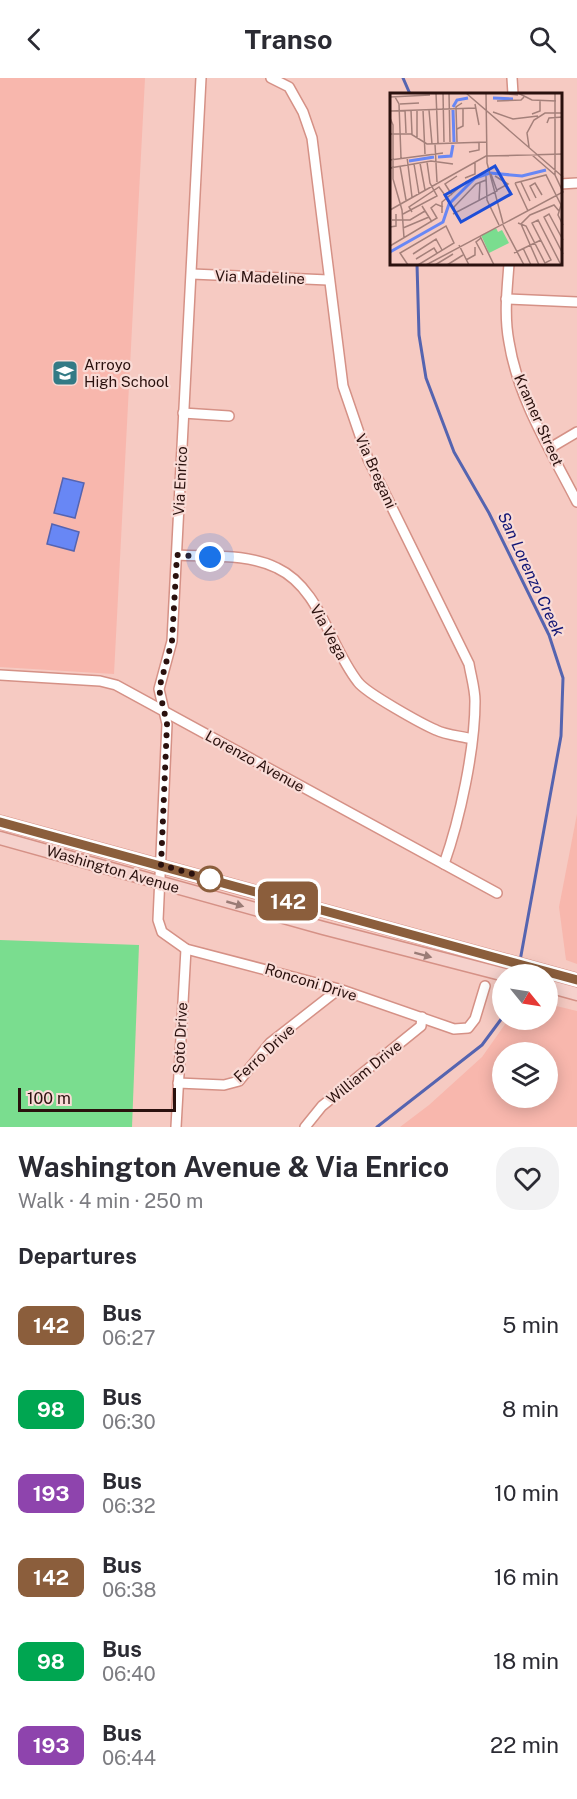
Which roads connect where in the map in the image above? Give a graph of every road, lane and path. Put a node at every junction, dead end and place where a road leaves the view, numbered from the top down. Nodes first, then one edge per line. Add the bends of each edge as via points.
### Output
1 (201, 78) edge
2 (271, 78) edge
3 (512, 78) edge
4 (513, 93) edge
5 (577, 183) edge
6 (562, 184) edge
7 (509, 266) edge
8 (192, 274) junction
9 (328, 280) junction
10 (506, 299) junction
11 (577, 302) edge
12 (183, 413) junction
13 (229, 416) dead end
14 (577, 432) edge
15 (550, 448) junction
16 (577, 502) edge
17 (177, 555) junction
18 (0, 675) edge
19 (162, 710) junction
20 (472, 739) junction
21 (0, 822) edge
22 (0, 838) edge
23 (444, 864) junction
24 (161, 865) junction
25 (159, 881) junction
26 (497, 893) dead end
27 (186, 949) junction
28 (492, 972) edge
29 (577, 980) edge
30 (485, 986) dead end
31 (339, 989) junction
32 (558, 989) edge
33 (577, 994) edge
34 (422, 1017) junction
35 (178, 1083) junction
36 (176, 1127) edge
37 (304, 1127) edge

1 - 8 street, Via Enrico
2 - 9 street, Via Bregani via 289,87 312,138
3 - 4 street
5 - 6 street
7 - 10 street, Kramer Street
8 - 9 street, Via Madeline
8 - 12 street, Via Enrico
9 - 20 street, Via Bregani via 343,386 368,459 469,664 475,699
10 - 11 street
10 - 15 street, Kramer Street via 509,342 522,390
12 - 13 street
12 - 17 street, Via Enrico
14 - 15 street
15 - 16 street, Kramer Street
17 - 19 street, Via Enrico via 172,641 159,689
17 - 20 street, Via Vega via 254,559 278,568 298,582 315,604 359,684 438,732
18 - 19 street, Lorenzo Avenue via 100,681 116,685
19 - 23 street, Lorenzo Avenue
19 - 24 street, Via Enrico via 167,724
20 - 23 street, Via Bregani via 454,835
21 - 24 main road, Washington Avenue
22 - 25 main road, Washington Avenue
23 - 26 street, Lorenzo Avenue
24 - 25 street, Via Enrico
24 - 29 main road, Washington Avenue
25 - 27 street, Ronconi Drive via 161,931
25 -> 28 main road, Washington Avenue
27 - 31 street, Ronconi Drive
27 - 35 street, Soto Drive
30 - 34 street, Ronconi Drive via 475,1019 468,1028 440,1026
31 - 34 street, Ronconi Drive
31 - 35 street, Ferro Drive via 270,1043 239,1081 224,1085
32 - 33 main road
34 - 37 street, William Drive via 421,1026 322,1106
35 - 36 street, Soto Drive

